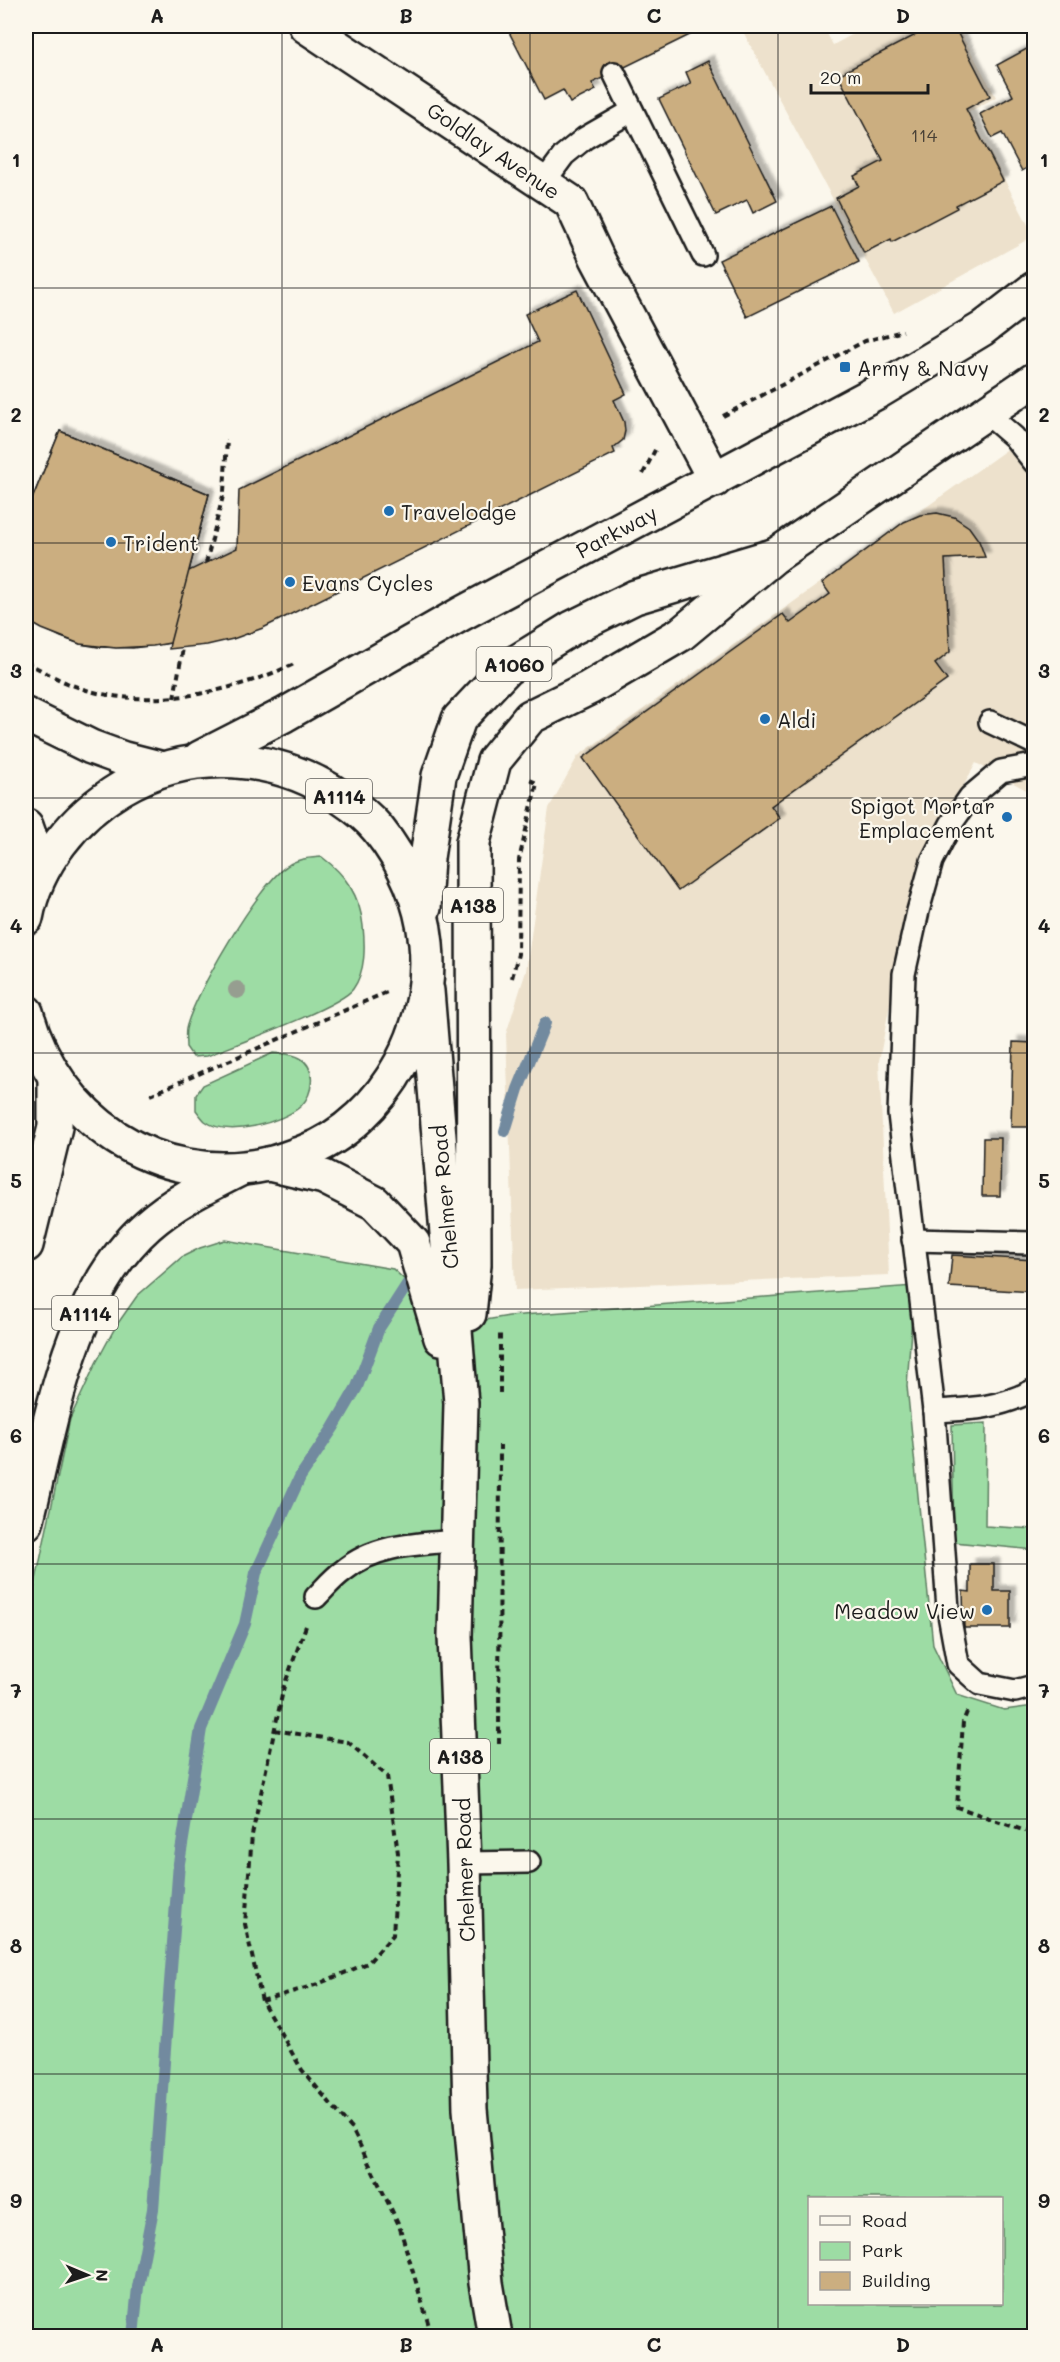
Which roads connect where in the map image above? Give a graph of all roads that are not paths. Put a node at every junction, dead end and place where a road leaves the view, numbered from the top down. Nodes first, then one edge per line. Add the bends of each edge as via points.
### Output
1 (306, 26) edge
2 (614, 73) dead end
3 (632, 111) junction
4 (544, 182) junction
5 (703, 255) dead end
6 (1035, 289) edge
7 (1035, 380) edge
8 (984, 412) junction
9 (1035, 462) edge
10 (715, 480) junction
11 (776, 555) junction
12 (26, 715) edge
13 (990, 722) dead end
14 (1035, 743) edge
15 (1035, 765) edge
16 (177, 766) junction
17 (26, 826) edge
18 (42, 871) junction
19 (26, 918) edge
20 (424, 922) junction
21 (426, 991) junction
22 (26, 1012) edge
23 (55, 1079) junction
24 (256, 1166) junction
25 (913, 1240) junction
26 (1035, 1243) edge
27 (26, 1245) edge
28 (1035, 1390) edge
29 (461, 1403) junction
30 (934, 1411) junction
31 (26, 1523) edge
32 (458, 1541) junction
33 (316, 1597) road end
34 (1035, 1686) edge
35 (529, 1862) dead end
36 (464, 1863) junction
37 (495, 2337) edge

1 - 4 main road, Goldlay Avenue
2 - 3 lane
3 - 4 lane via 585,138 564,155
3 - 5 lane
4 - 10 main road, Goldlay Avenue via 571,202
6 - 10 main road, Parkway via 982,329 879,391
7 - 8 main road, A1060
8 - 9 lane via 1014,437
8 - 11 main road, A1060
10 - 16 main road, Parkway via 461,614 284,714
11 - 20 main road, A1060 via 635,597 572,628 507,668 459,719 439,777 427,858
11 - 29 main road, A138 via 681,634 590,688 530,717 494,761 473,842 474,1265
12 - 16 main road, A1114 via 124,759
13 - 14 lane
15 - 25 lane via 1001,771 970,797 932,861 918,911 904,974 899,1114
16 - 18 main road, A1114 via 133,781 105,798 59,843
16 - 20 main road, A1114 via 225,760 259,763 293,771 324,786 376,826 410,881
17 - 18 main road
18 - 19 main road, A1114
20 - 21 main road, A1114 via 428,956
21 - 24 main road, A1114 via 414,1039 391,1083 358,1120 316,1148
21 - 29 main road, Chelmer Road / A138
22 - 23 main road, A1114 via 39,1050
23 - 24 main road, A1114 via 78,1108 105,1131 136,1149 170,1162 206,1168
23 - 27 main road, A1114 via 55,1126
24 - 29 main road, Chelmer Road / A138 via 324,1177 375,1203 413,1243
24 - 31 main road, A1114 via 192,1193 148,1225 115,1262 87,1308 66,1364
25 - 26 lane
25 - 30 lane
28 - 30 lane via 1011,1402
29 - 32 main road, Chelmer Road / A138
30 - 34 lane via 948,1609 958,1664 980,1684 1015,1690
32 - 33 lane via 399,1546 369,1554 343,1570
32 - 36 main road, Chelmer Road / A138 via 455,1636
35 - 36 lane
36 - 37 main road, Chelmer Road / A138 via 470,2109 486,2283

